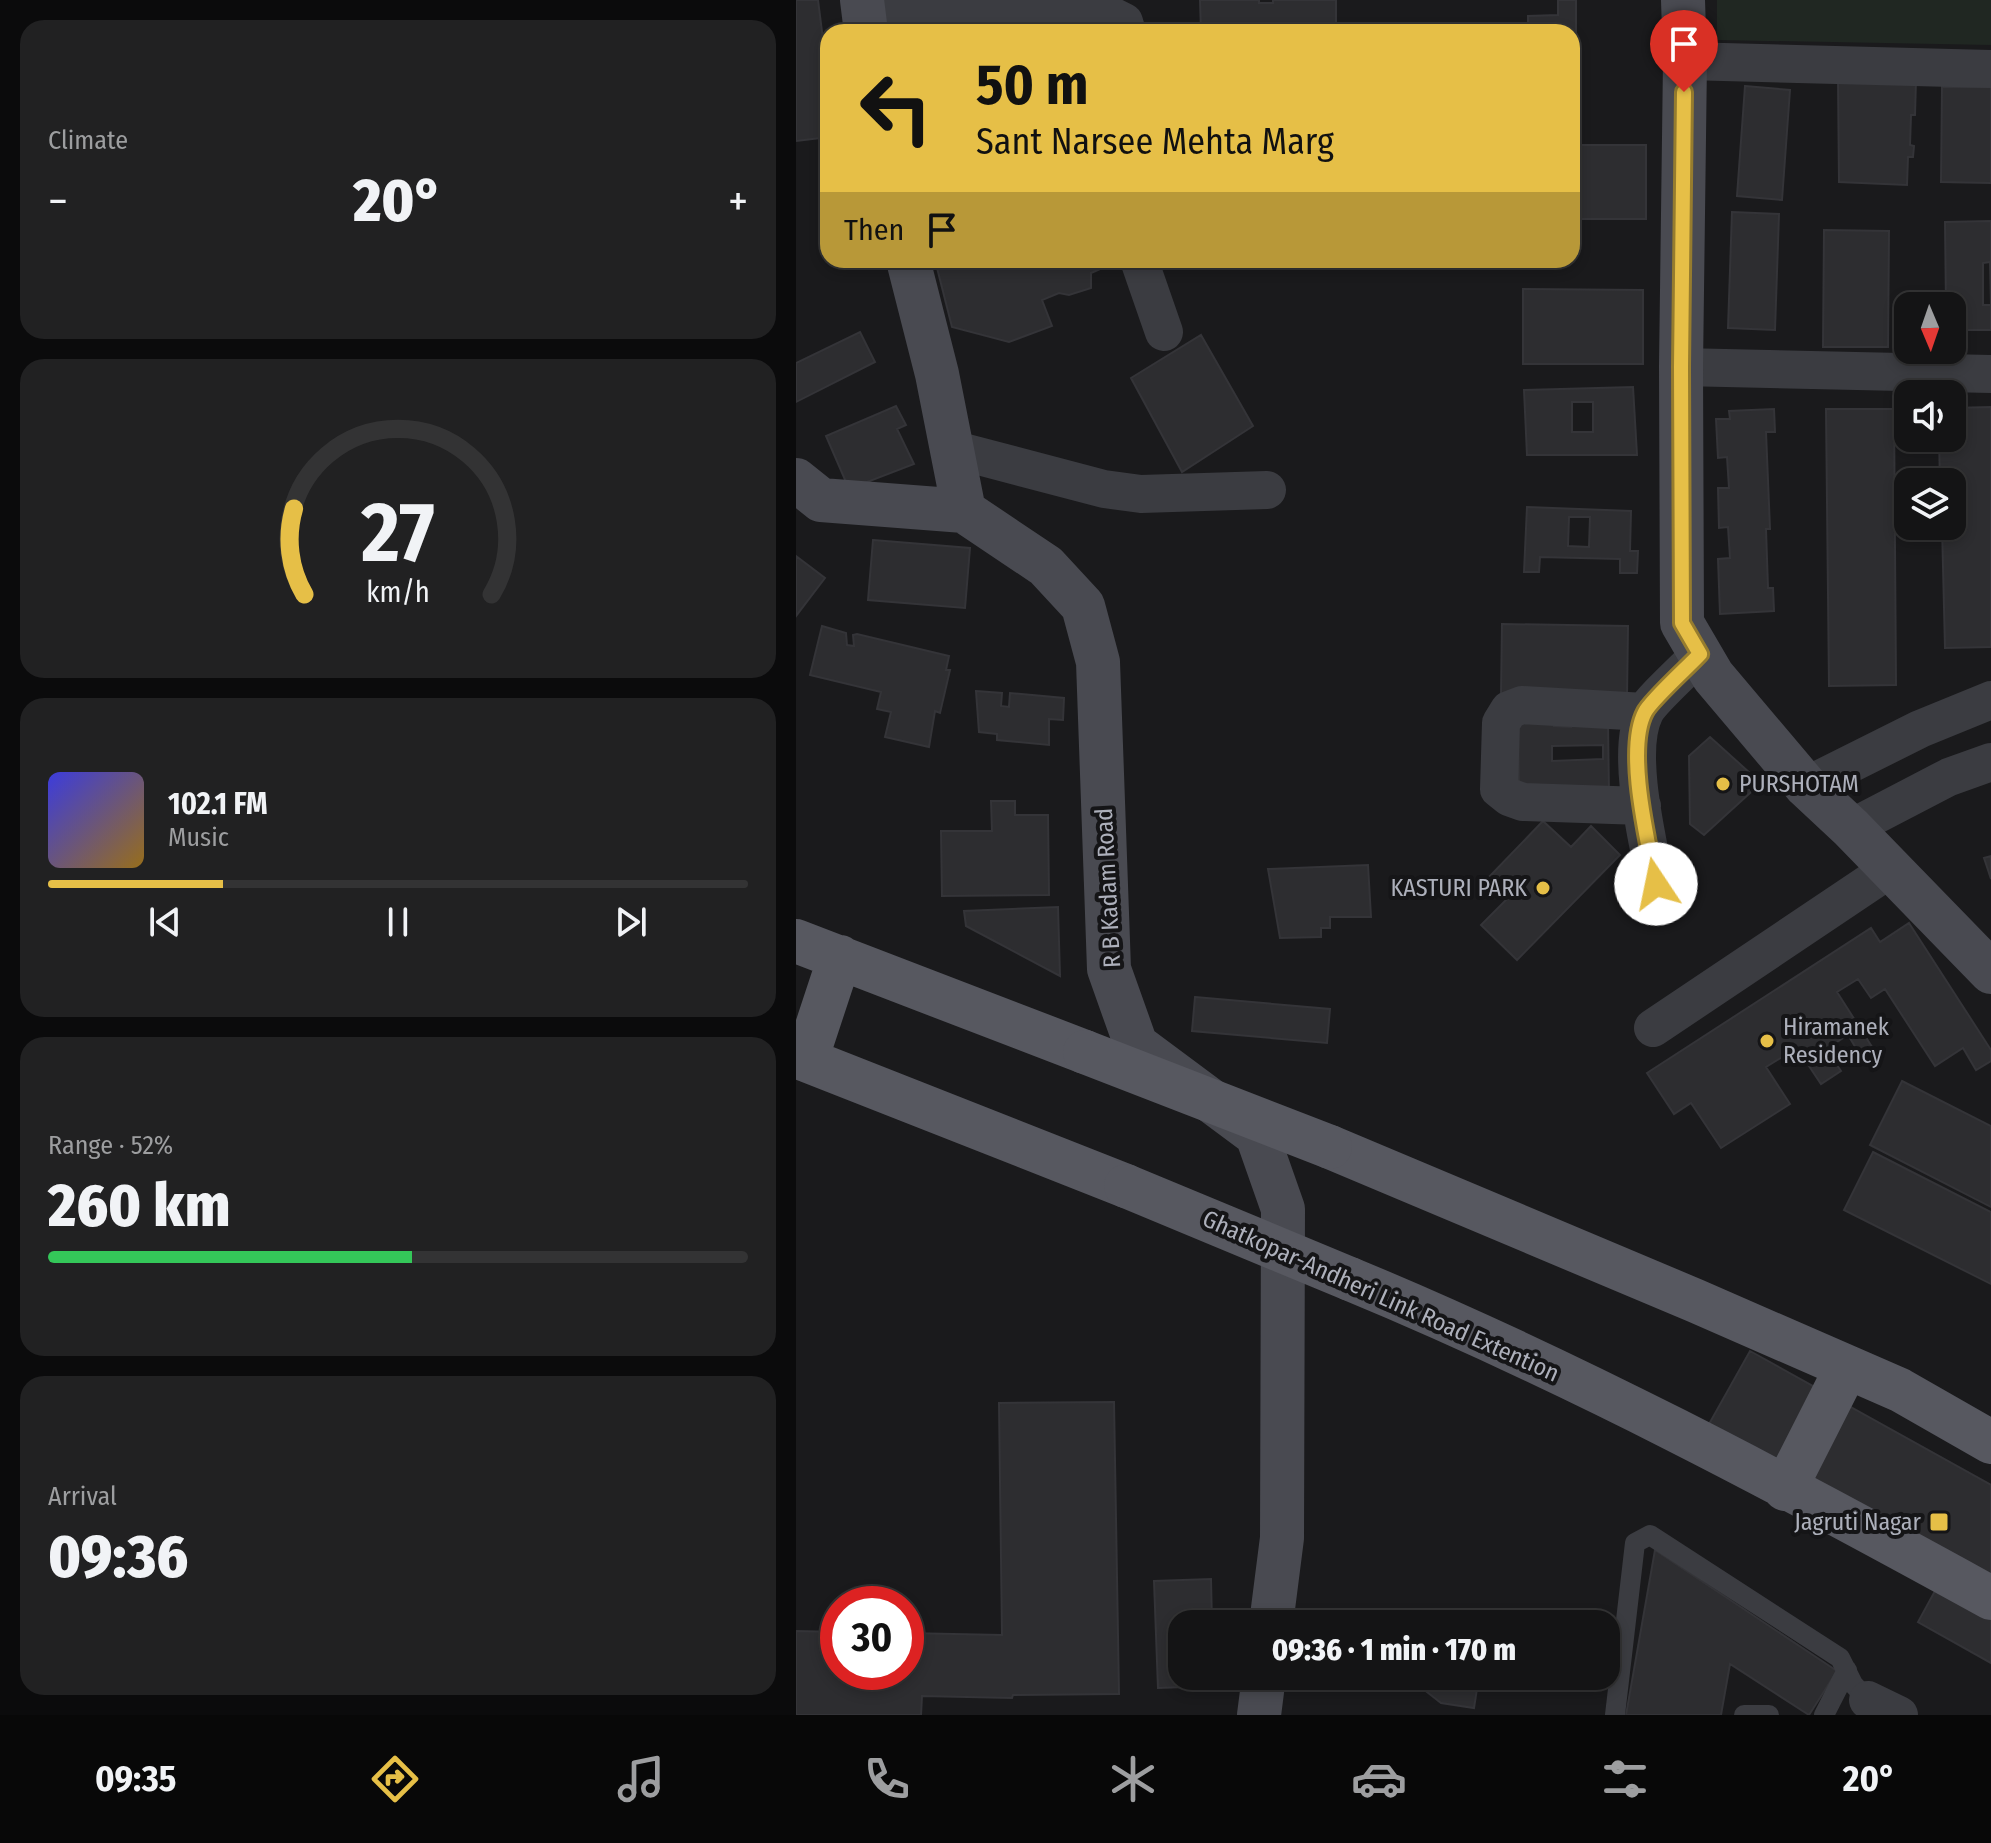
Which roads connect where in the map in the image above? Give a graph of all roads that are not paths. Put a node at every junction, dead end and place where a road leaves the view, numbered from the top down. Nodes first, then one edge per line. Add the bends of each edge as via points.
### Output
1 (1683, 0) edge
2 (863, 16) edge
3 (1125, 24) edge
4 (1685, 61) junction
5 (1991, 69) edge
6 (910, 268) edge
7 (1142, 268) edge
8 (1164, 332) dead end
9 (1681, 367) junction
10 (1991, 374) edge
11 (952, 449) junction
12 (796, 480) edge
13 (1267, 490) dead end
14 (964, 511) junction
15 (1700, 654) junction
16 (1991, 700) edge
17 (1645, 712) junction
18 (1991, 762) edge
19 (1806, 786) junction
20 (1642, 806) junction
21 (1851, 828) junction
22 (1890, 869) junction
23 (1656, 884) dead end
24 (796, 941) edge
25 (840, 957) junction
26 (1991, 972) edge
27 (1653, 1028) dead end
28 (801, 1058) edge
29 (1847, 1367) junction
30 (1991, 1442) edge
31 (1785, 1489) junction
32 (1991, 1598) edge
33 (1273, 1610) edge
34 (1262, 1690) edge
35 (1871, 1695) edge
36 (1259, 1715) edge
37 (1615, 1715) edge
38 (1744, 1715) edge
39 (1769, 1715) edge
40 (1824, 1715) edge

1 - 4 street
2 - 3 street via 1112,16
4 - 5 street
4 - 9 street
6 - 11 street
7 - 8 street
9 - 10 street
9 - 15 street via 1682,623
11 - 13 street via 1141,494
11 - 14 street
12 - 14 street, R B Kadam Road via 821,500
14 - 33 street, R B Kadam Road via 1046,566 1083,606 1098,662 1109,969 1136,1045 1257,1135 1283,1209 1282,1538
15 - 17 street
15 - 19 street
16 - 19 street
17 - 20 street via 1637,748
17 - 20 street via 1522,705 1509,710 1500,736 1499,789 1509,797 1523,802
18 - 21 street via 1949,777
19 - 21 street
20 - 23 street
21 - 22 street
22 - 26 street
22 - 27 street
24 - 25 main road
25 - 28 main road
25 - 29 main road, bridge via 1330,1147
28 - 31 main road, Ghatkopar-Andheri Link Road Extention, bridge via 1471,1330
29 - 30 main road via 1900,1390
29 - 31 main road
31 - 32 main road, Ghatkopar-Andheri Link Road Extention
34 - 36 street
35 - 37 lane via 1840,1658 1650,1535 1635,1543
35 - 40 lane
38 - 39 lane

